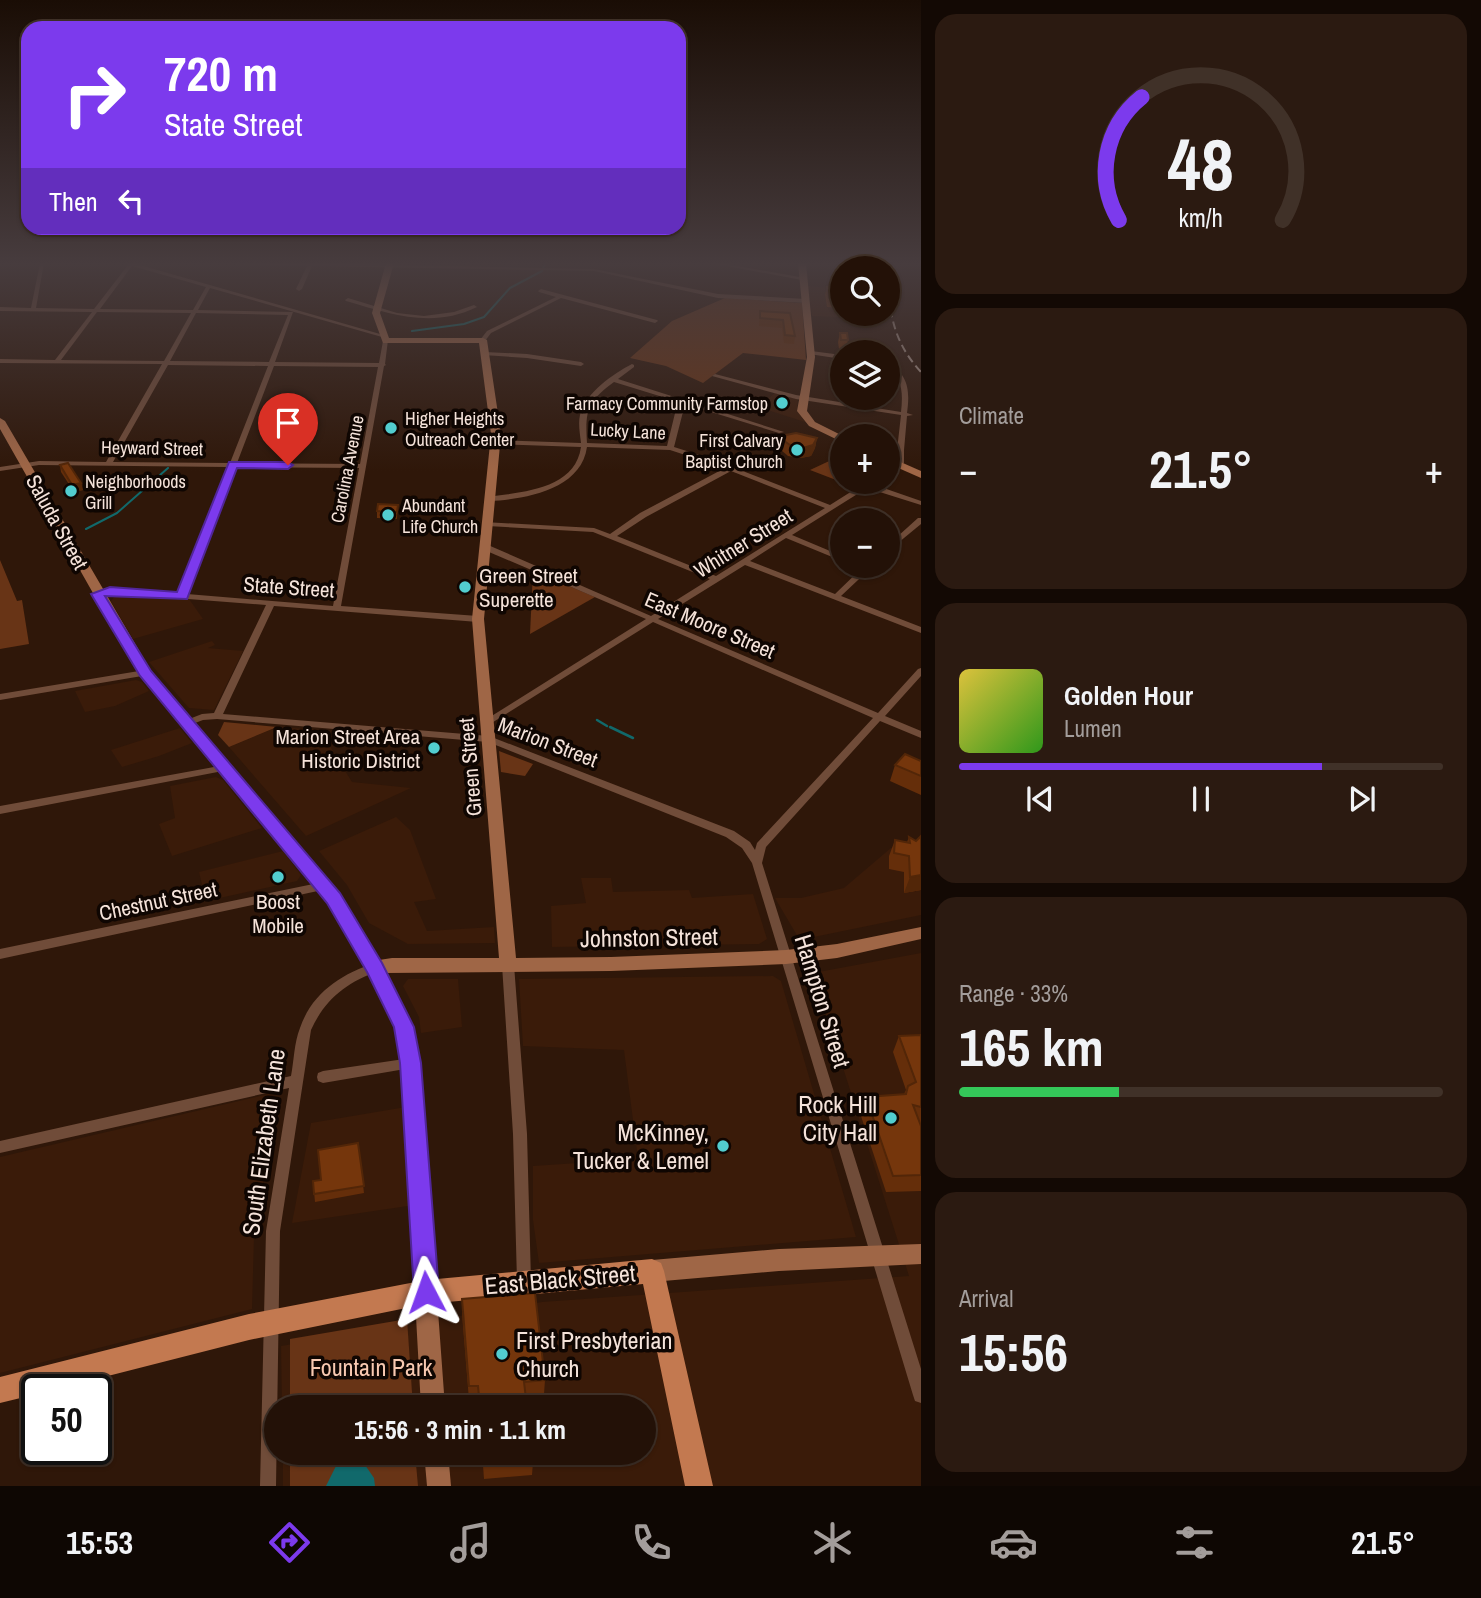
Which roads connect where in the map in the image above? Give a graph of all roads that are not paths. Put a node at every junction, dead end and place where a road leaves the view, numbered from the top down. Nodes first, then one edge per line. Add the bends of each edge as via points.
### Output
1 (78, 332) edge
2 (182, 332) edge
3 (282, 332) edge
4 (366, 332) edge
5 (383, 332) edge
6 (489, 332) edge
7 (809, 332) edge
8 (385, 338) junction
9 (483, 340) junction
10 (811, 353) junction
11 (485, 354) junction
12 (830, 356) edge
13 (0, 361) edge
14 (56, 362) junction
15 (166, 363) junction
16 (271, 364) junction
17 (582, 364) dead end
18 (383, 365) junction
19 (632, 366) dead end
20 (900, 375) edge
21 (715, 376) dead end
22 (614, 380) junction
23 (804, 398) junction
24 (684, 401) junction
25 (910, 415) junction
26 (0, 421) edge
27 (782, 432) dead end
28 (830, 432) edge
29 (495, 442) junction
30 (585, 444) junction
31 (900, 444) edge
32 (670, 449) junction
33 (109, 463) junction
34 (24, 464) junction
35 (900, 464) edge
36 (233, 465) junction
37 (363, 466) junction
38 (731, 468) junction
39 (0, 469) edge
40 (921, 475) edge
41 (853, 494) edge
42 (898, 494) edge
43 (490, 499) junction
44 (921, 503) edge
45 (831, 508) joint
46 (830, 509) edge
47 (921, 520) edge
48 (487, 524) junction
49 (786, 536) junction
50 (611, 537) junction
51 (900, 539) edge
52 (485, 547) junction
53 (830, 554) edge
54 (745, 562) junction
55 (856, 578) edge
56 (717, 579) junction
57 (97, 594) junction
58 (182, 596) junction
59 (836, 597) junction
60 (271, 603) junction
61 (337, 608) junction
62 (478, 619) junction
63 (654, 620) junction
64 (921, 630) edge
65 (921, 671) edge
66 (145, 673) junction
67 (0, 697) edge
68 (217, 716) junction
69 (879, 717) junction
70 (487, 722) junction
71 (187, 723) junction
72 (921, 735) edge
73 (489, 739) junction
74 (225, 768) junction
75 (0, 810) edge
76 (730, 834) junction
77 (766, 840) junction
78 (757, 863) junction
79 (323, 886) junction
80 (921, 933) edge
81 (0, 954) edge
82 (786, 957) junction
83 (508, 965) junction
84 (375, 968) junction
85 (411, 1063) junction
86 (323, 1077) dead end
87 (296, 1081) junction
88 (0, 1147) edge
89 (921, 1254) edge
90 (879, 1255) junction
91 (652, 1271) junction
92 (524, 1281) junction
93 (426, 1292) junction
94 (271, 1323) junction
95 (0, 1390) edge
96 (432, 1395) edge
97 (921, 1395) edge
98 (437, 1465) edge
99 (268, 1486) edge
100 (439, 1486) edge
101 (699, 1486) edge

1 - 14 street
2 - 15 street
3 - 16 street
4 - 8 street
5 - 8 street
6 - 9 street
7 - 10 street
8 - 9 street
8 - 18 street, Carolina Avenue
9 - 11 street, Green Street
10 - 12 street
10 - 23 street
11 - 17 street
11 - 29 street, Green Street
13 - 14 street
14 - 15 street
15 - 16 street
15 - 33 street
16 - 18 street
16 - 36 street
18 - 37 street, Carolina Avenue
19 - 22 street
20 - 25 street via 913,388
21 - 23 street
22 - 24 street
22 - 30 street via 584,411
23 - 25 street
23 - 28 street via 803,411 809,421
24 - 27 street
24 - 32 street
25 - 31 street
26 - 34 street, Saluda Street
29 - 30 street, Lucky Lane
29 - 43 street, Green Street
30 - 32 street, Lucky Lane
30 - 43 street via 576,467 553,485 520,496
32 - 38 street, Lucky Lane
33 - 34 street, Heyward Street
33 - 36 street, Heyward Street
34 - 39 street, Heyward Street
34 - 57 street, Saluda Street
35 - 40 street
36 - 37 street, Heyward Street
36 - 58 street
37 - 61 street, Carolina Avenue
38 - 45 street, Lucky Lane
38 - 50 street
41 - 45 street, Whitner Street
42 - 44 street
43 - 48 street, Green Street
46 - 49 street, Whitner Street
47 - 51 street
48 - 50 street via 579,527
48 - 52 street, Green Street
49 - 53 street
49 - 54 street, Whitner Street
50 - 56 street
52 - 62 street, Green Street
52 - 63 street, East Moore Street
54 - 56 street, Whitner Street
54 - 59 street
55 - 59 street
56 - 63 street, Whitner Street
57 - 58 street, State Street
57 - 66 street, Saluda Street
58 - 60 street, State Street
59 - 64 street
60 - 61 street, State Street
60 - 68 street
61 - 62 street, State Street
62 - 70 street, Green Street
63 - 69 street, East Moore Street
63 - 70 street, Whitner Street
65 - 69 street
66 - 67 street
66 - 71 street, Saluda Street
68 - 71 street, Marion Street
68 - 73 street, Marion Street
69 - 72 street, East Moore Street
69 - 77 street
70 - 73 street, Green Street
71 - 74 street, Saluda Street
73 - 76 street, Marion Street
73 - 83 street, Green Street
74 - 75 street
74 - 79 street, Saluda Street
76 - 77 street, Marion Street
76 - 78 street, Marion Street via 746,845
77 - 78 street via 758,850
78 - 82 street, Hampton Street
79 - 81 street, Chestnut Street
79 - 84 street, Saluda Street
80 - 82 street, Johnston Street
82 - 83 street, Johnston Street
82 - 90 street, Hampton Street
83 - 84 street, Johnston Street
83 - 92 street, Green Street
84 - 85 street, Saluda Street via 404,1027
84 - 87 street, South Elizabeth Lane via 343,981 318,1004 305,1030
85 - 86 street
85 - 93 street, Saluda Street
87 - 88 street
87 - 94 street, South Elizabeth Lane via 272,1231
89 - 90 street, East Black Street
90 - 91 street, East Black Street
90 - 97 street, Hampton Street
91 - 92 main road, East Black Street
91 - 101 main road
92 - 93 main road, East Black Street
93 - 94 main road, East Black Street
93 - 96 street, Saluda Street
94 - 95 main road, East Black Street
94 - 99 street, South Elizabeth Lane
98 - 100 street

